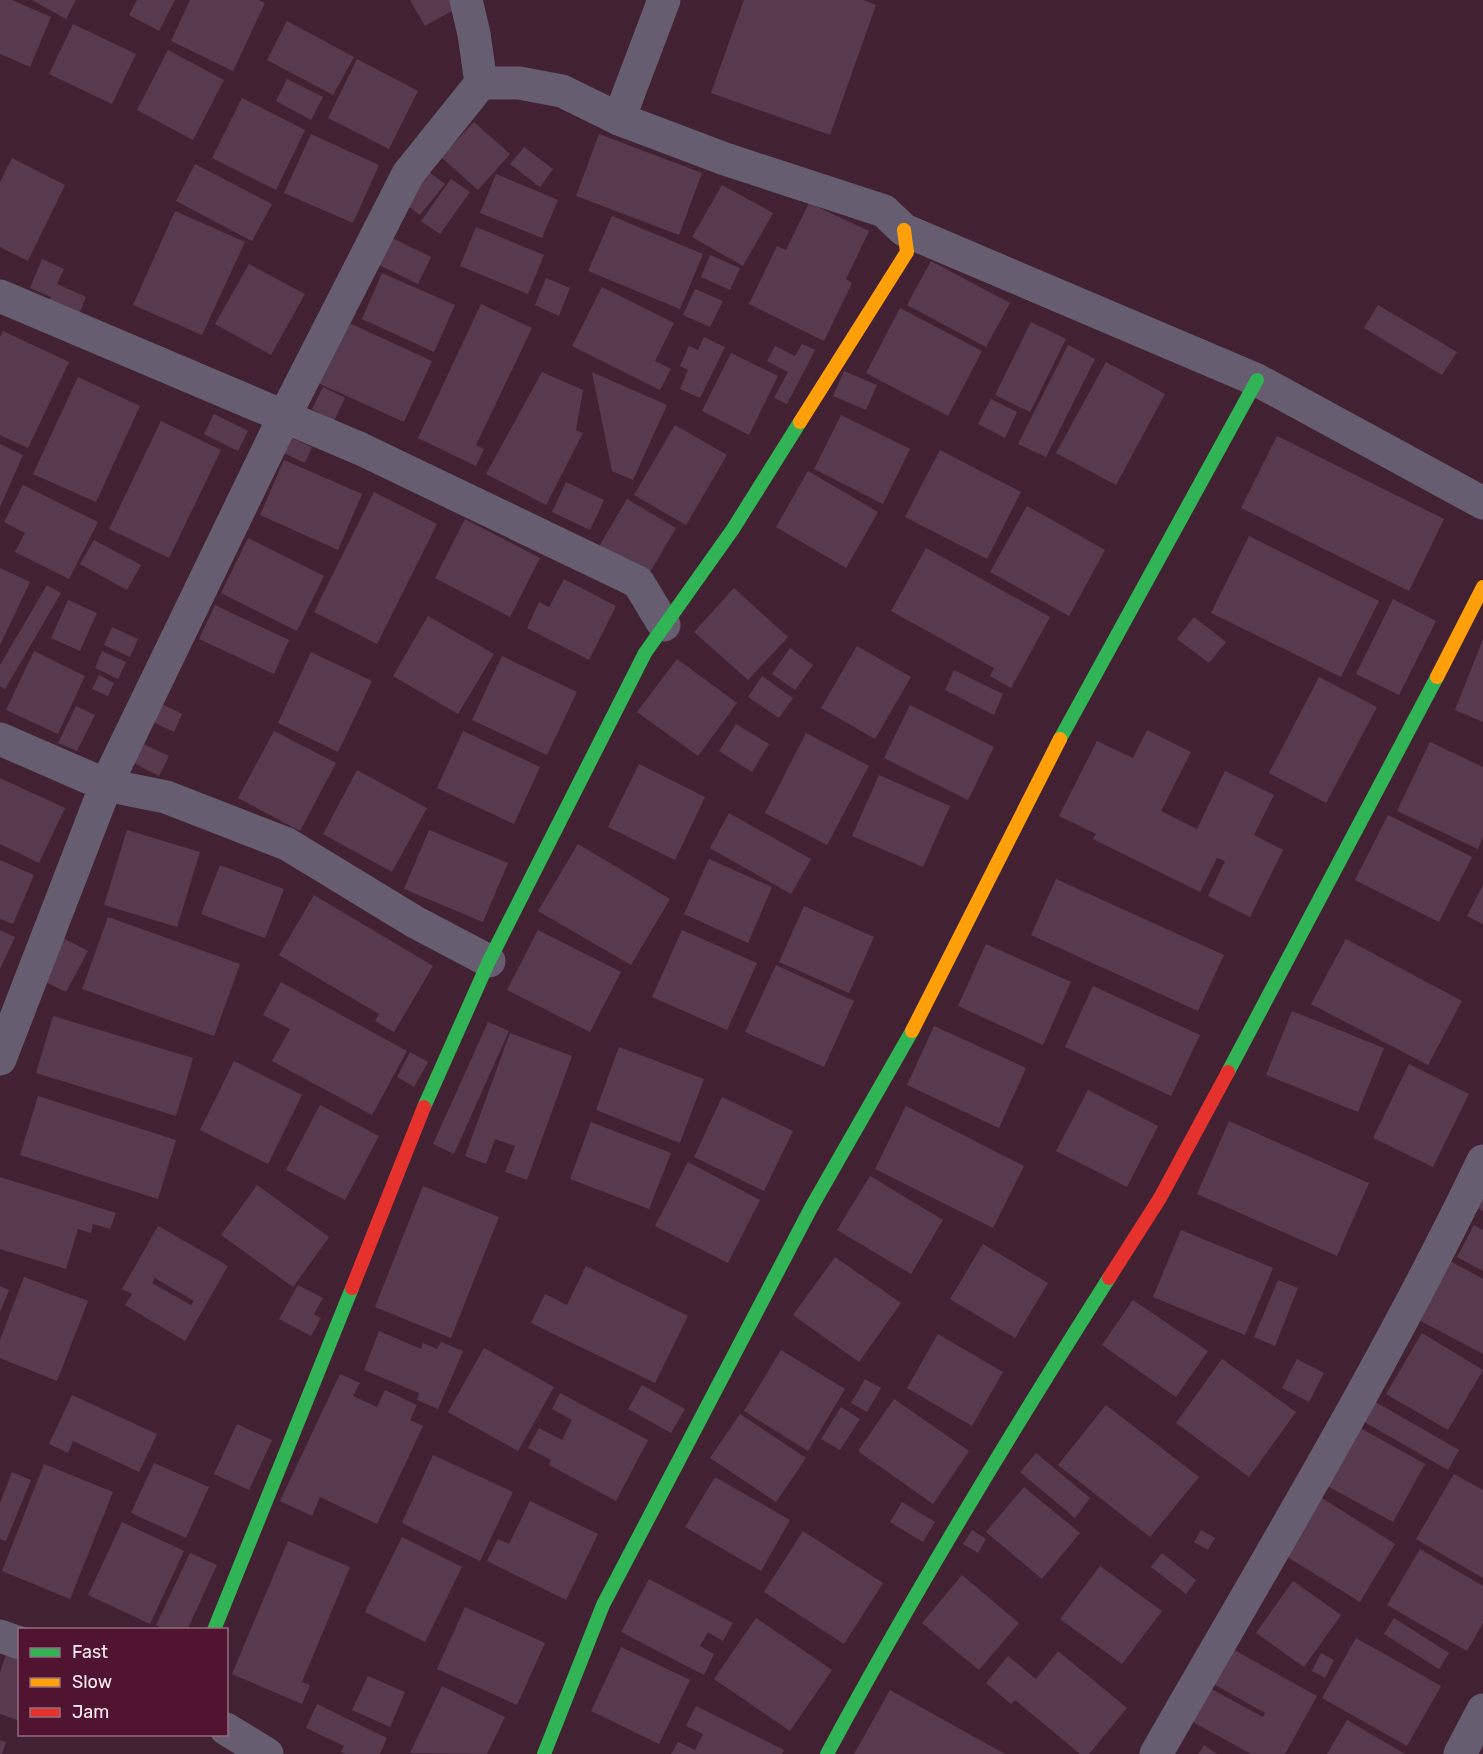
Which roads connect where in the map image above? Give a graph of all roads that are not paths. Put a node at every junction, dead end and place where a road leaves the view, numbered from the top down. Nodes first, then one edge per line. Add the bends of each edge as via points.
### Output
1 (466, 0) edge
2 (664, 0) edge
3 (481, 83) junction
4 (619, 119) junction
5 (904, 230) junction
6 (0, 296) edge
7 (1257, 380) junction
8 (284, 417) junction
9 (1483, 503) edge
10 (1483, 587) edge
11 (664, 625) junction
12 (0, 739) edge
13 (106, 785) junction
14 (489, 961) junction
15 (0, 1059) edge
16 (1483, 1161) edge
17 (214, 1628) edge
18 (0, 1636) edge
19 (18, 1642) edge
20 (1483, 1710) edge
21 (228, 1730) edge
22 (267, 1754) edge
23 (544, 1754) edge
24 (827, 1754) edge
25 (1156, 1754) edge
26 (1460, 1754) edge

1 - 3 street
2 - 4 street
3 - 4 street via 519,83 562,91
3 - 8 street via 408,174
4 - 5 street via 724,159 884,211
5 - 7 street
5 - 11 street via 907,252 733,529
6 - 8 street
7 - 9 street
7 - 23 street via 1084,692 898,1060 812,1206 692,1432 603,1605
8 - 11 street via 361,449 638,582
8 - 13 street
10 - 24 street via 1160,1198 1034,1396
11 - 14 street via 645,653
12 - 13 street
13 - 14 street via 166,797 287,844 415,922
13 - 15 street
14 - 17 street via 442,1064
16 - 25 street via 1448,1234 1339,1434
18 - 19 street
20 - 26 street
21 - 22 street

